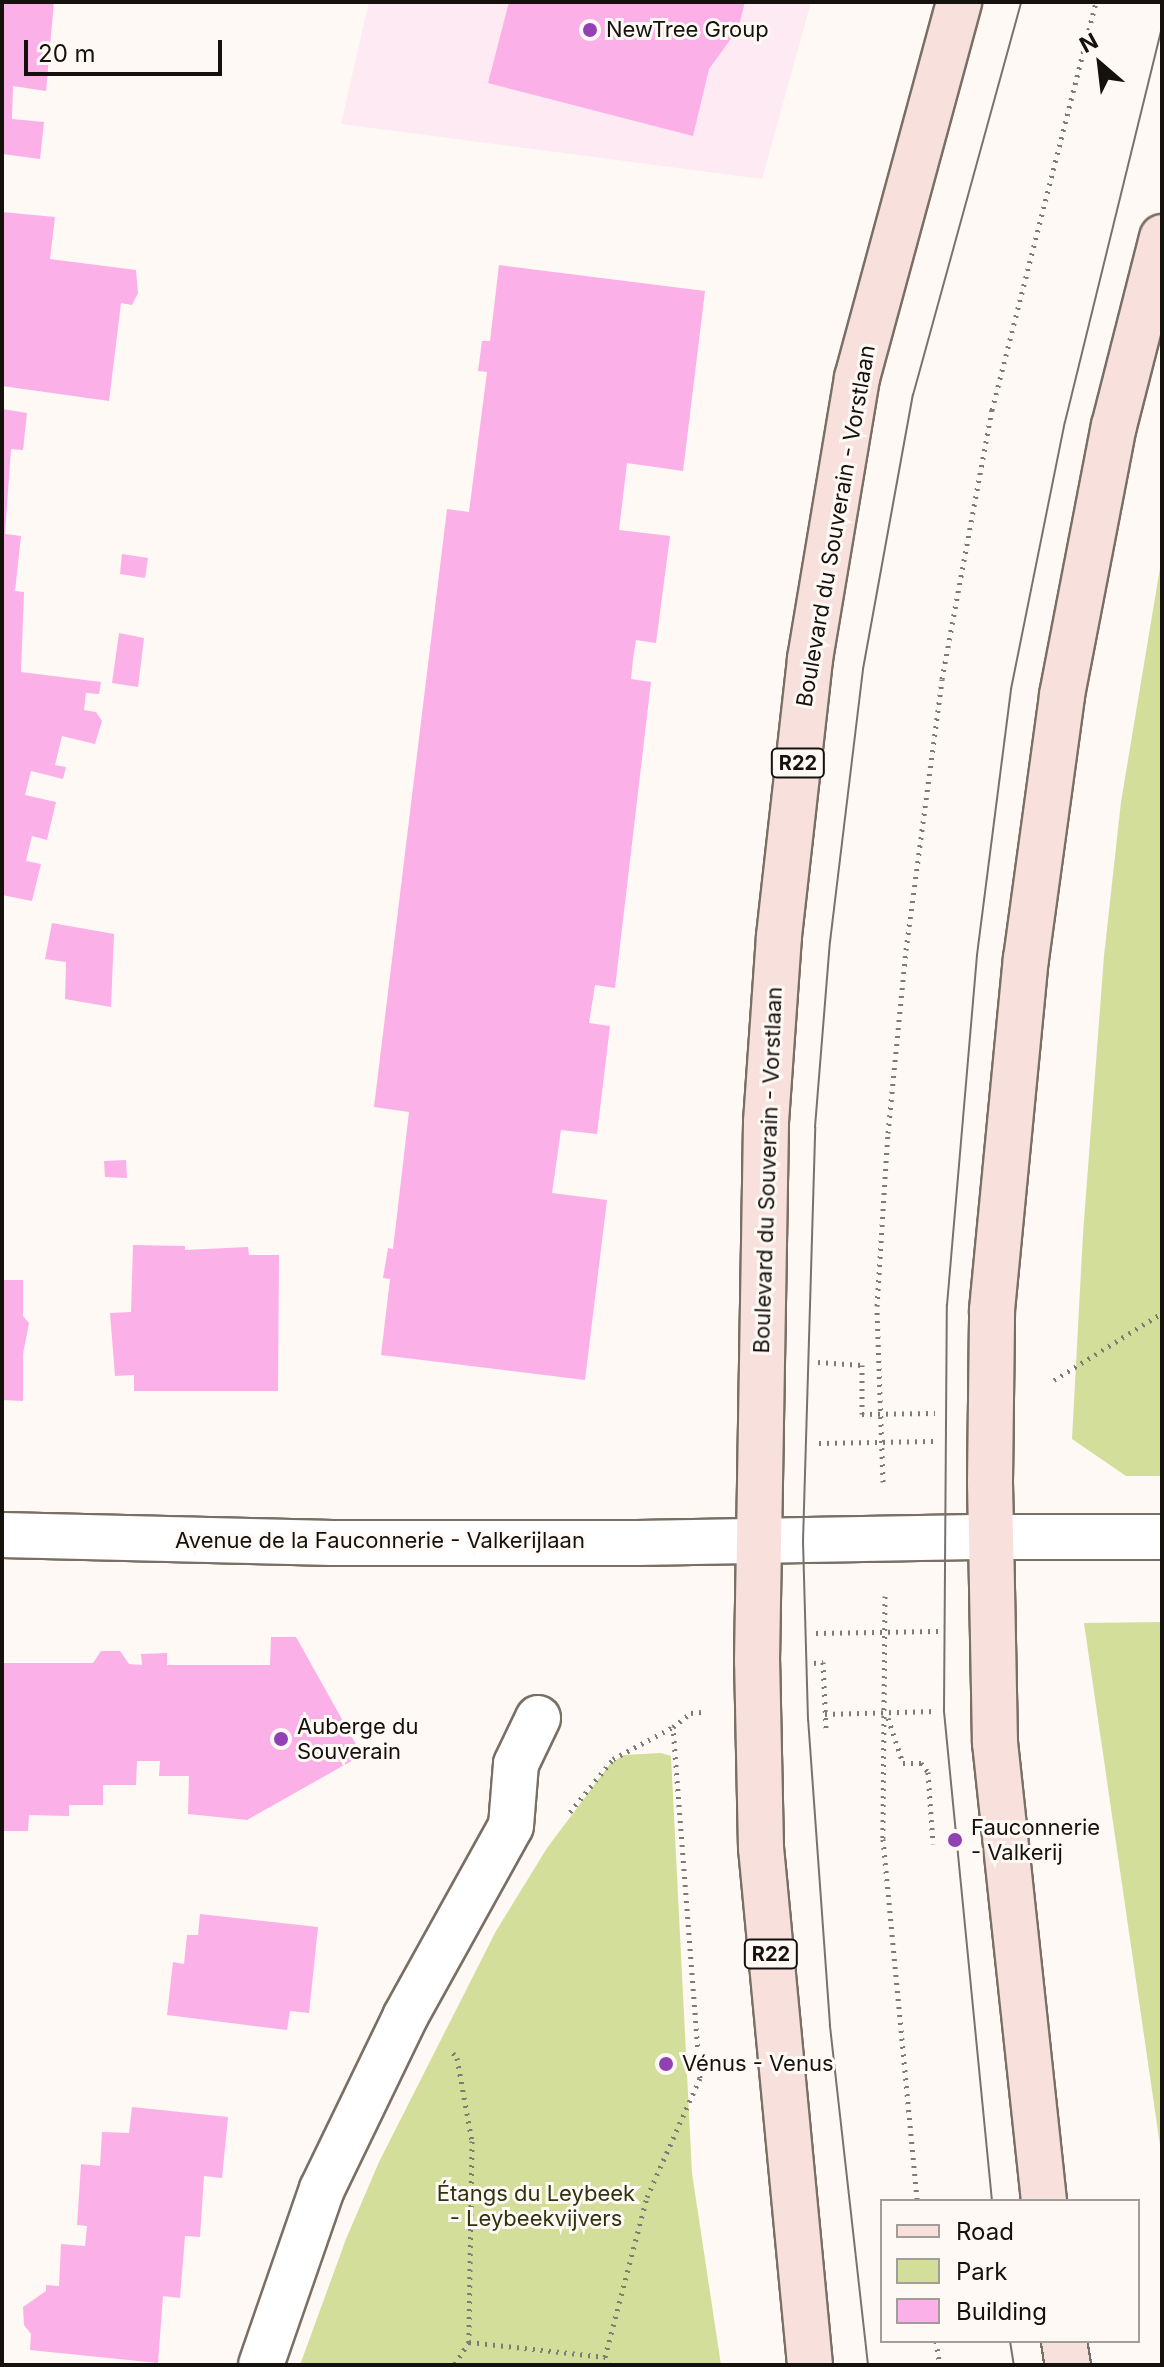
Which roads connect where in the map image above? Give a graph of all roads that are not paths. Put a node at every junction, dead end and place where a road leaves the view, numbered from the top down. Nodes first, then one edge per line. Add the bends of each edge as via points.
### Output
1 (959, 2) edge
2 (1162, 237) edge
3 (2, 1535) edge
4 (990, 1537) junction
5 (1162, 1537) edge
6 (758, 1541) junction
7 (538, 1718) dead end
8 (1044, 2199) edge
9 (1064, 2343) edge
10 (261, 2365) edge
11 (810, 2365) edge
12 (1068, 2365) edge

1 - 6 main road, Boulevard du Souverain - Vorstlaan / R22 via 857,378 810,659 779,936 766,1122
2 - 4 main road via 1114,426 1062,695 1026,959 992,1310
3 - 6 street, Avenue de la Fauconnerie - Valkerijlaan via 333,1543
4 - 5 street
4 - 6 street
4 - 8 main road via 994,1710
6 - 11 main road, Boulevard du Souverain - Vorstlaan / R22 via 761,1848
7 - 10 street via 516,1764 511,1826 405,2017 322,2189
9 - 12 main road

